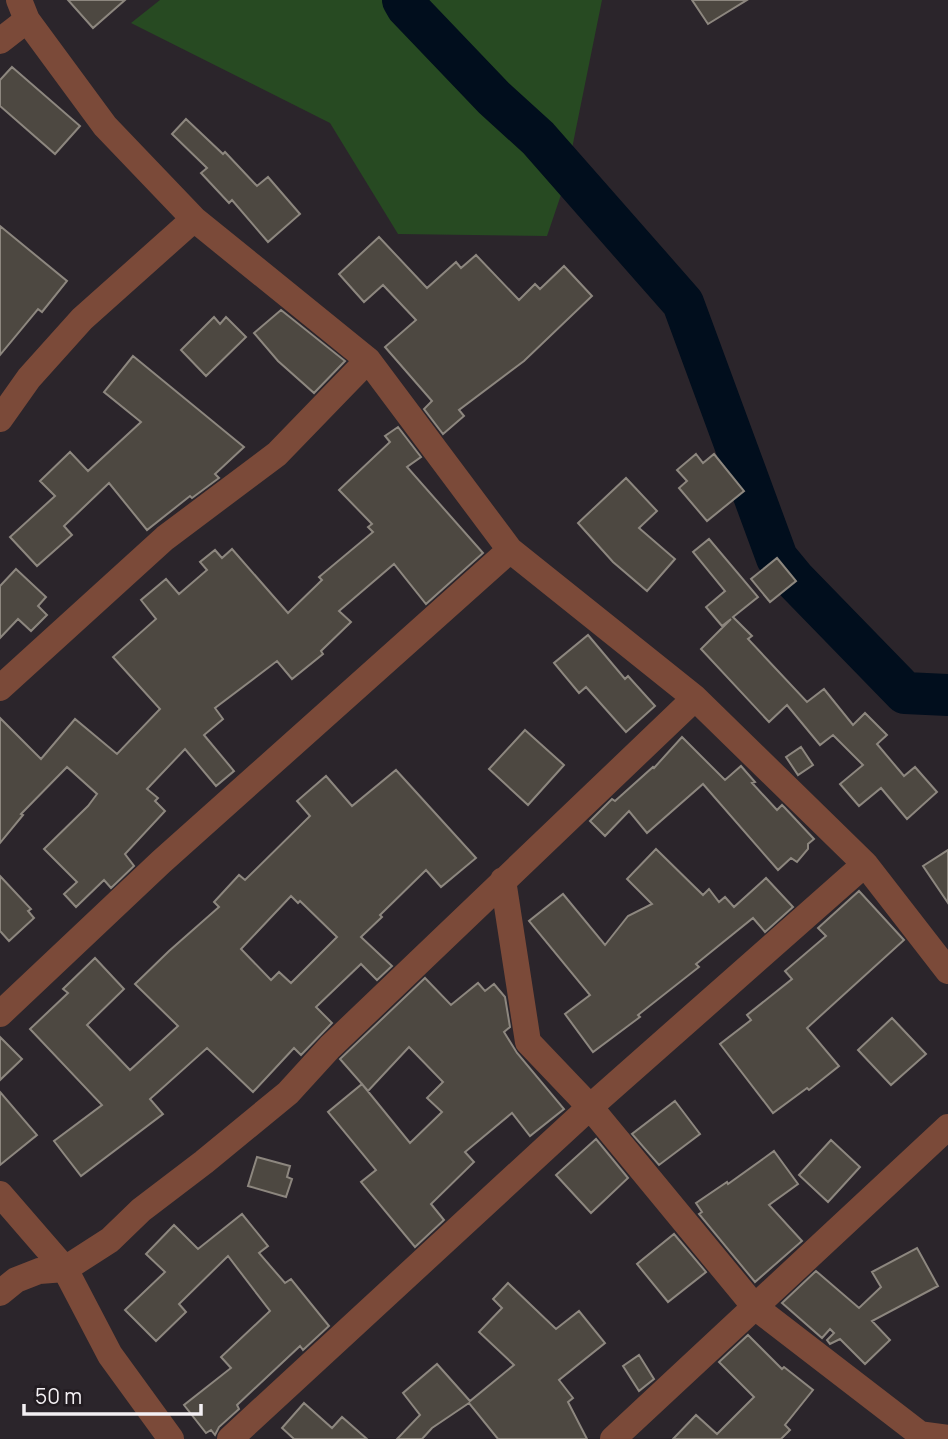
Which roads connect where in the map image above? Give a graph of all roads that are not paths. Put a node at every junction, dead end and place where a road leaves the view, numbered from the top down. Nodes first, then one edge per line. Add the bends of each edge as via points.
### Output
1 (23, 10) edge
2 (0, 41) edge
3 (194, 219) junction
4 (368, 360) junction
5 (0, 419) edge
6 (510, 550) junction
7 (0, 688) edge
8 (695, 698) junction
9 (864, 864) junction
10 (503, 880) junction
11 (948, 971) edge
12 (0, 1014) edge
13 (590, 1107) junction
14 (948, 1127) edge
15 (0, 1194) edge
16 (65, 1269) junction
17 (0, 1293) edge
18 (755, 1307) junction
19 (919, 1437) edge
20 (948, 1438) edge
21 (171, 1439) edge
22 (230, 1439) edge
23 (613, 1439) edge

1 - 2 street
1 - 3 street via 105,126
3 - 4 street
3 - 5 street via 82,319 29,378
4 - 6 street
4 - 7 street via 276,454 165,538
6 - 8 street
6 - 12 street via 161,862
8 - 9 street
8 - 10 street
9 - 11 street
9 - 13 street
10 - 13 street via 527,1042
10 - 16 street via 288,1093 110,1240
13 - 18 street
13 - 22 street
14 - 18 street
15 - 16 street
16 - 17 street via 39,1271
16 - 21 street via 110,1355
18 - 19 street
18 - 23 street
19 - 20 street

